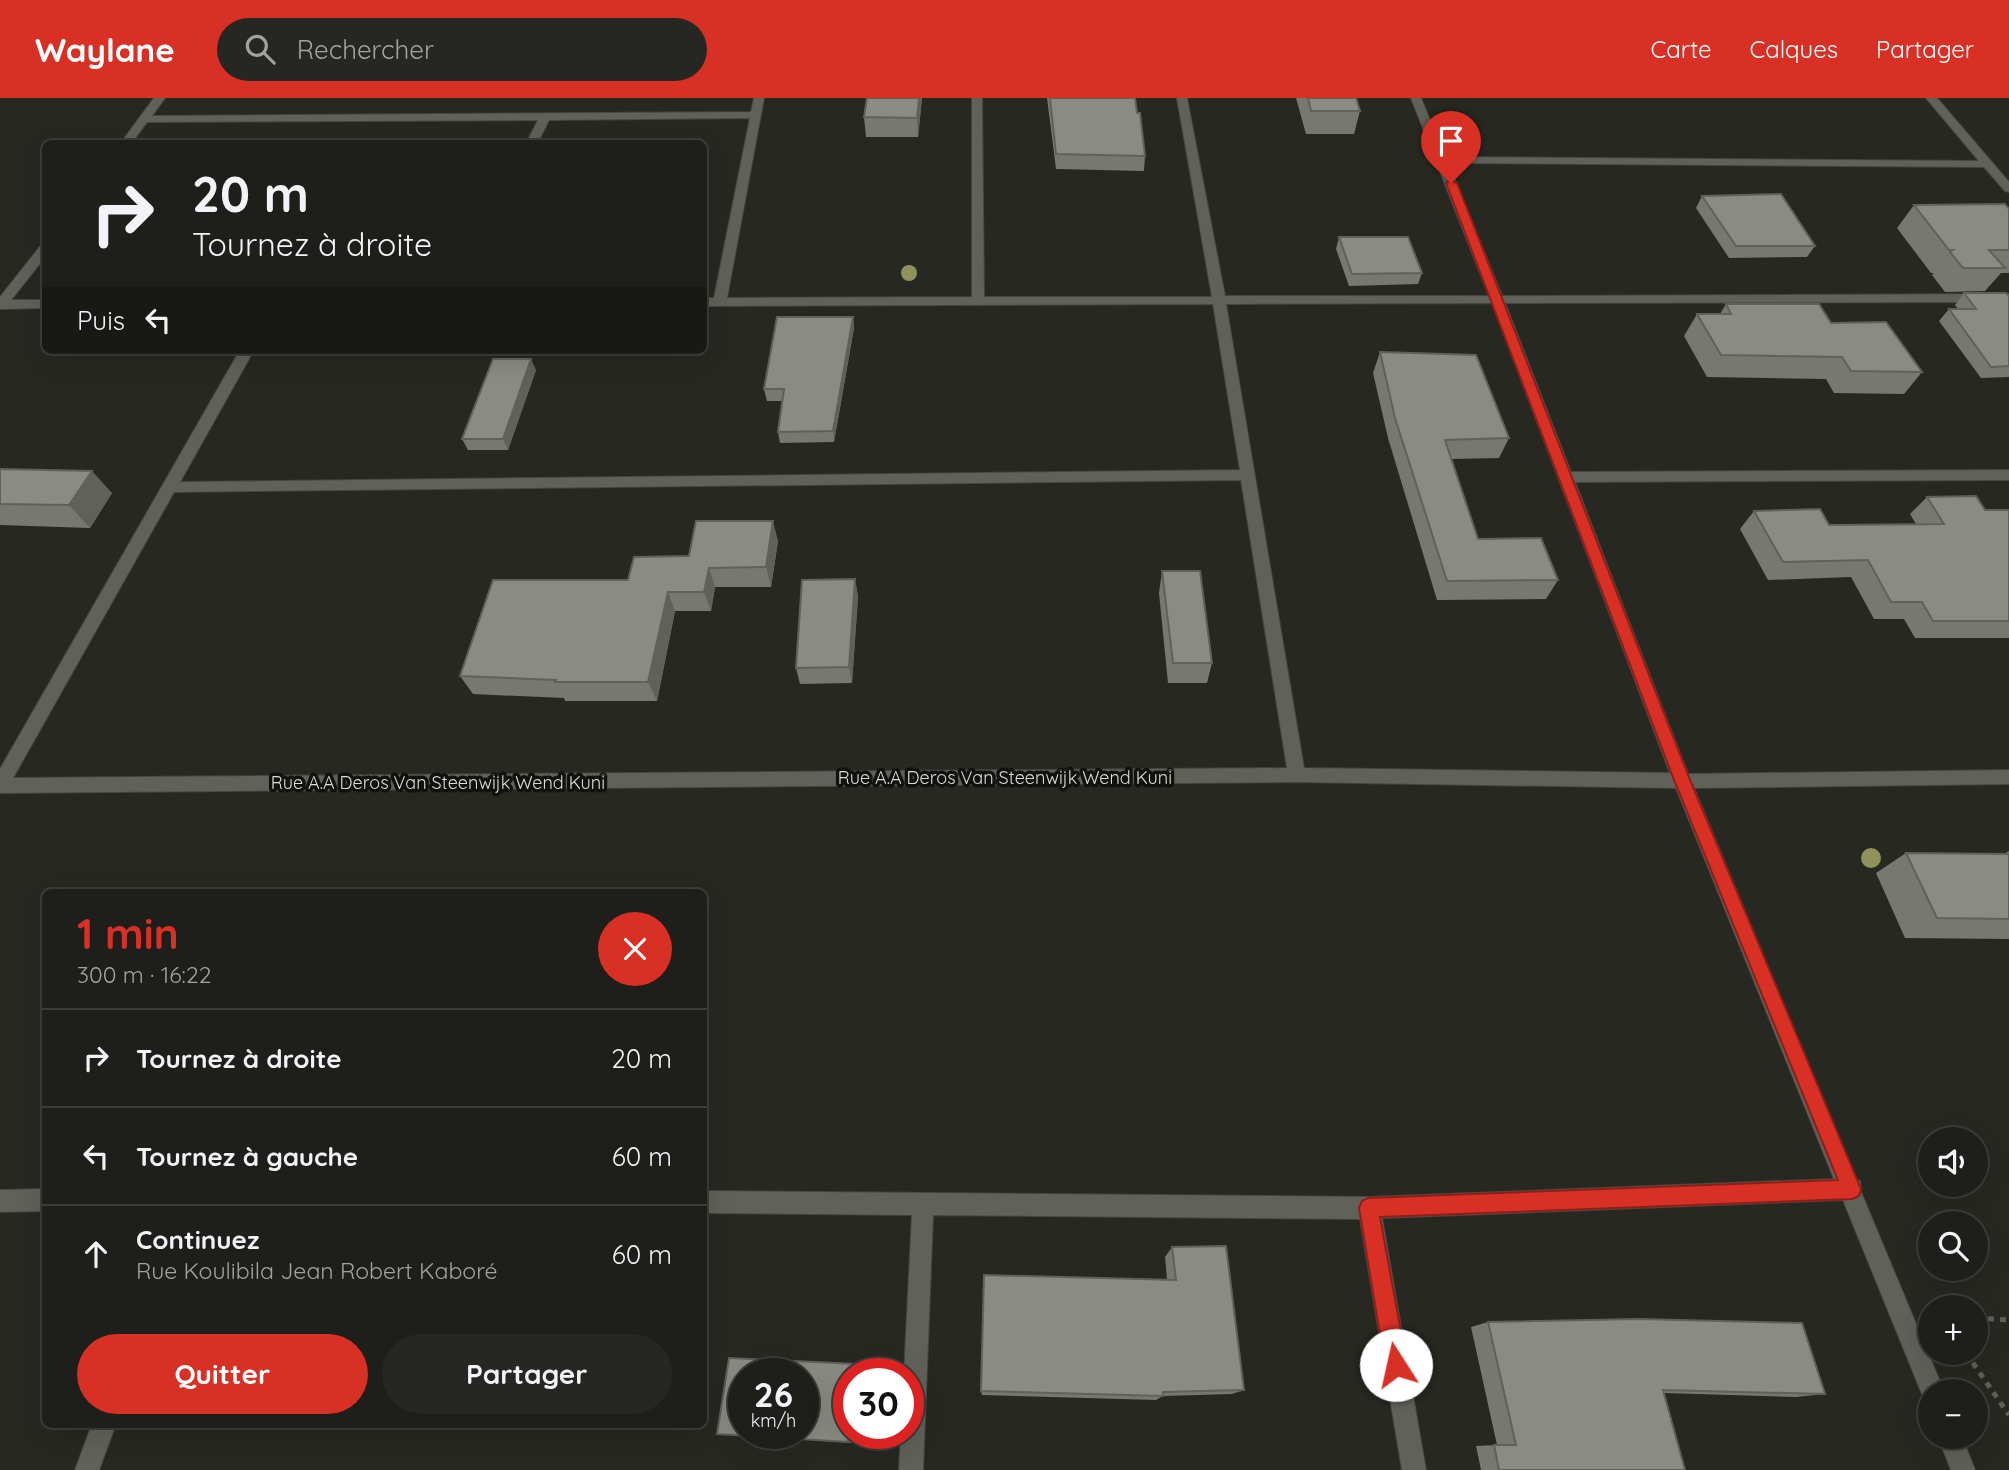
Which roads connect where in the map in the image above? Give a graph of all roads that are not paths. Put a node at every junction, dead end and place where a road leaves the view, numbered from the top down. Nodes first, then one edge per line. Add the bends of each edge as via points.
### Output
1 (160, 98) edge
2 (759, 98) edge
3 (977, 98) edge
4 (1182, 98) edge
5 (1416, 98) edge
6 (1931, 98) edge
7 (755, 115) junction
8 (544, 118) junction
9 (144, 119) junction
10 (128, 140) edge
11 (533, 140) edge
12 (1442, 160) junction
13 (1987, 163) junction
14 (2009, 189) edge
15 (42, 252) edge
16 (2009, 298) edge
17 (1497, 299) junction
18 (1219, 300) junction
19 (978, 301) junction
20 (707, 302) edge
21 (720, 302) junction
22 (0, 304) edge
23 (42, 304) edge
24 (245, 354) edge
25 (1247, 475) junction
26 (2009, 475) edge
27 (1566, 477) junction
28 (170, 487) junction
29 (1297, 775) junction
30 (2009, 777) edge
31 (1682, 780) junction
32 (0, 785) edge
33 (1852, 1189) junction
34 (42, 1200) edge
35 (0, 1201) edge
36 (707, 1202) edge
37 (923, 1203) junction
38 (1368, 1208) junction
39 (1927, 1379) edge
40 (103, 1428) edge
41 (1955, 1449) edge
42 (87, 1470) edge
43 (911, 1470) edge
44 (1414, 1470) edge
45 (1964, 1470) edge

1 - 9 street
2 - 7 street
3 - 19 street
4 - 18 street
5 - 12 street
6 - 13 street
7 - 8 street
7 - 21 street
8 - 9 street
8 - 11 street
9 - 10 street
12 - 13 street
12 - 17 street
13 - 14 street
15 - 22 street
16 - 17 street
17 - 18 street
17 - 27 street
18 - 19 street
18 - 25 street
19 - 21 street
20 - 21 street
22 - 23 street
24 - 28 street
25 - 28 street
25 - 29 street
26 - 27 street
27 - 31 street
28 - 32 street
29 - 31 street, Rue A.A Deros Van Steenwijk Wend Kuni
29 - 32 street, Rue A.A Deros Van Steenwijk Wend Kuni
30 - 31 street, Rue A.A Deros Van Steenwijk Wend Kuni
31 - 33 street
33 - 38 street
33 - 39 street
34 - 35 street
36 - 37 street
37 - 38 street
37 - 43 street
38 - 44 street
40 - 42 street
41 - 45 street

